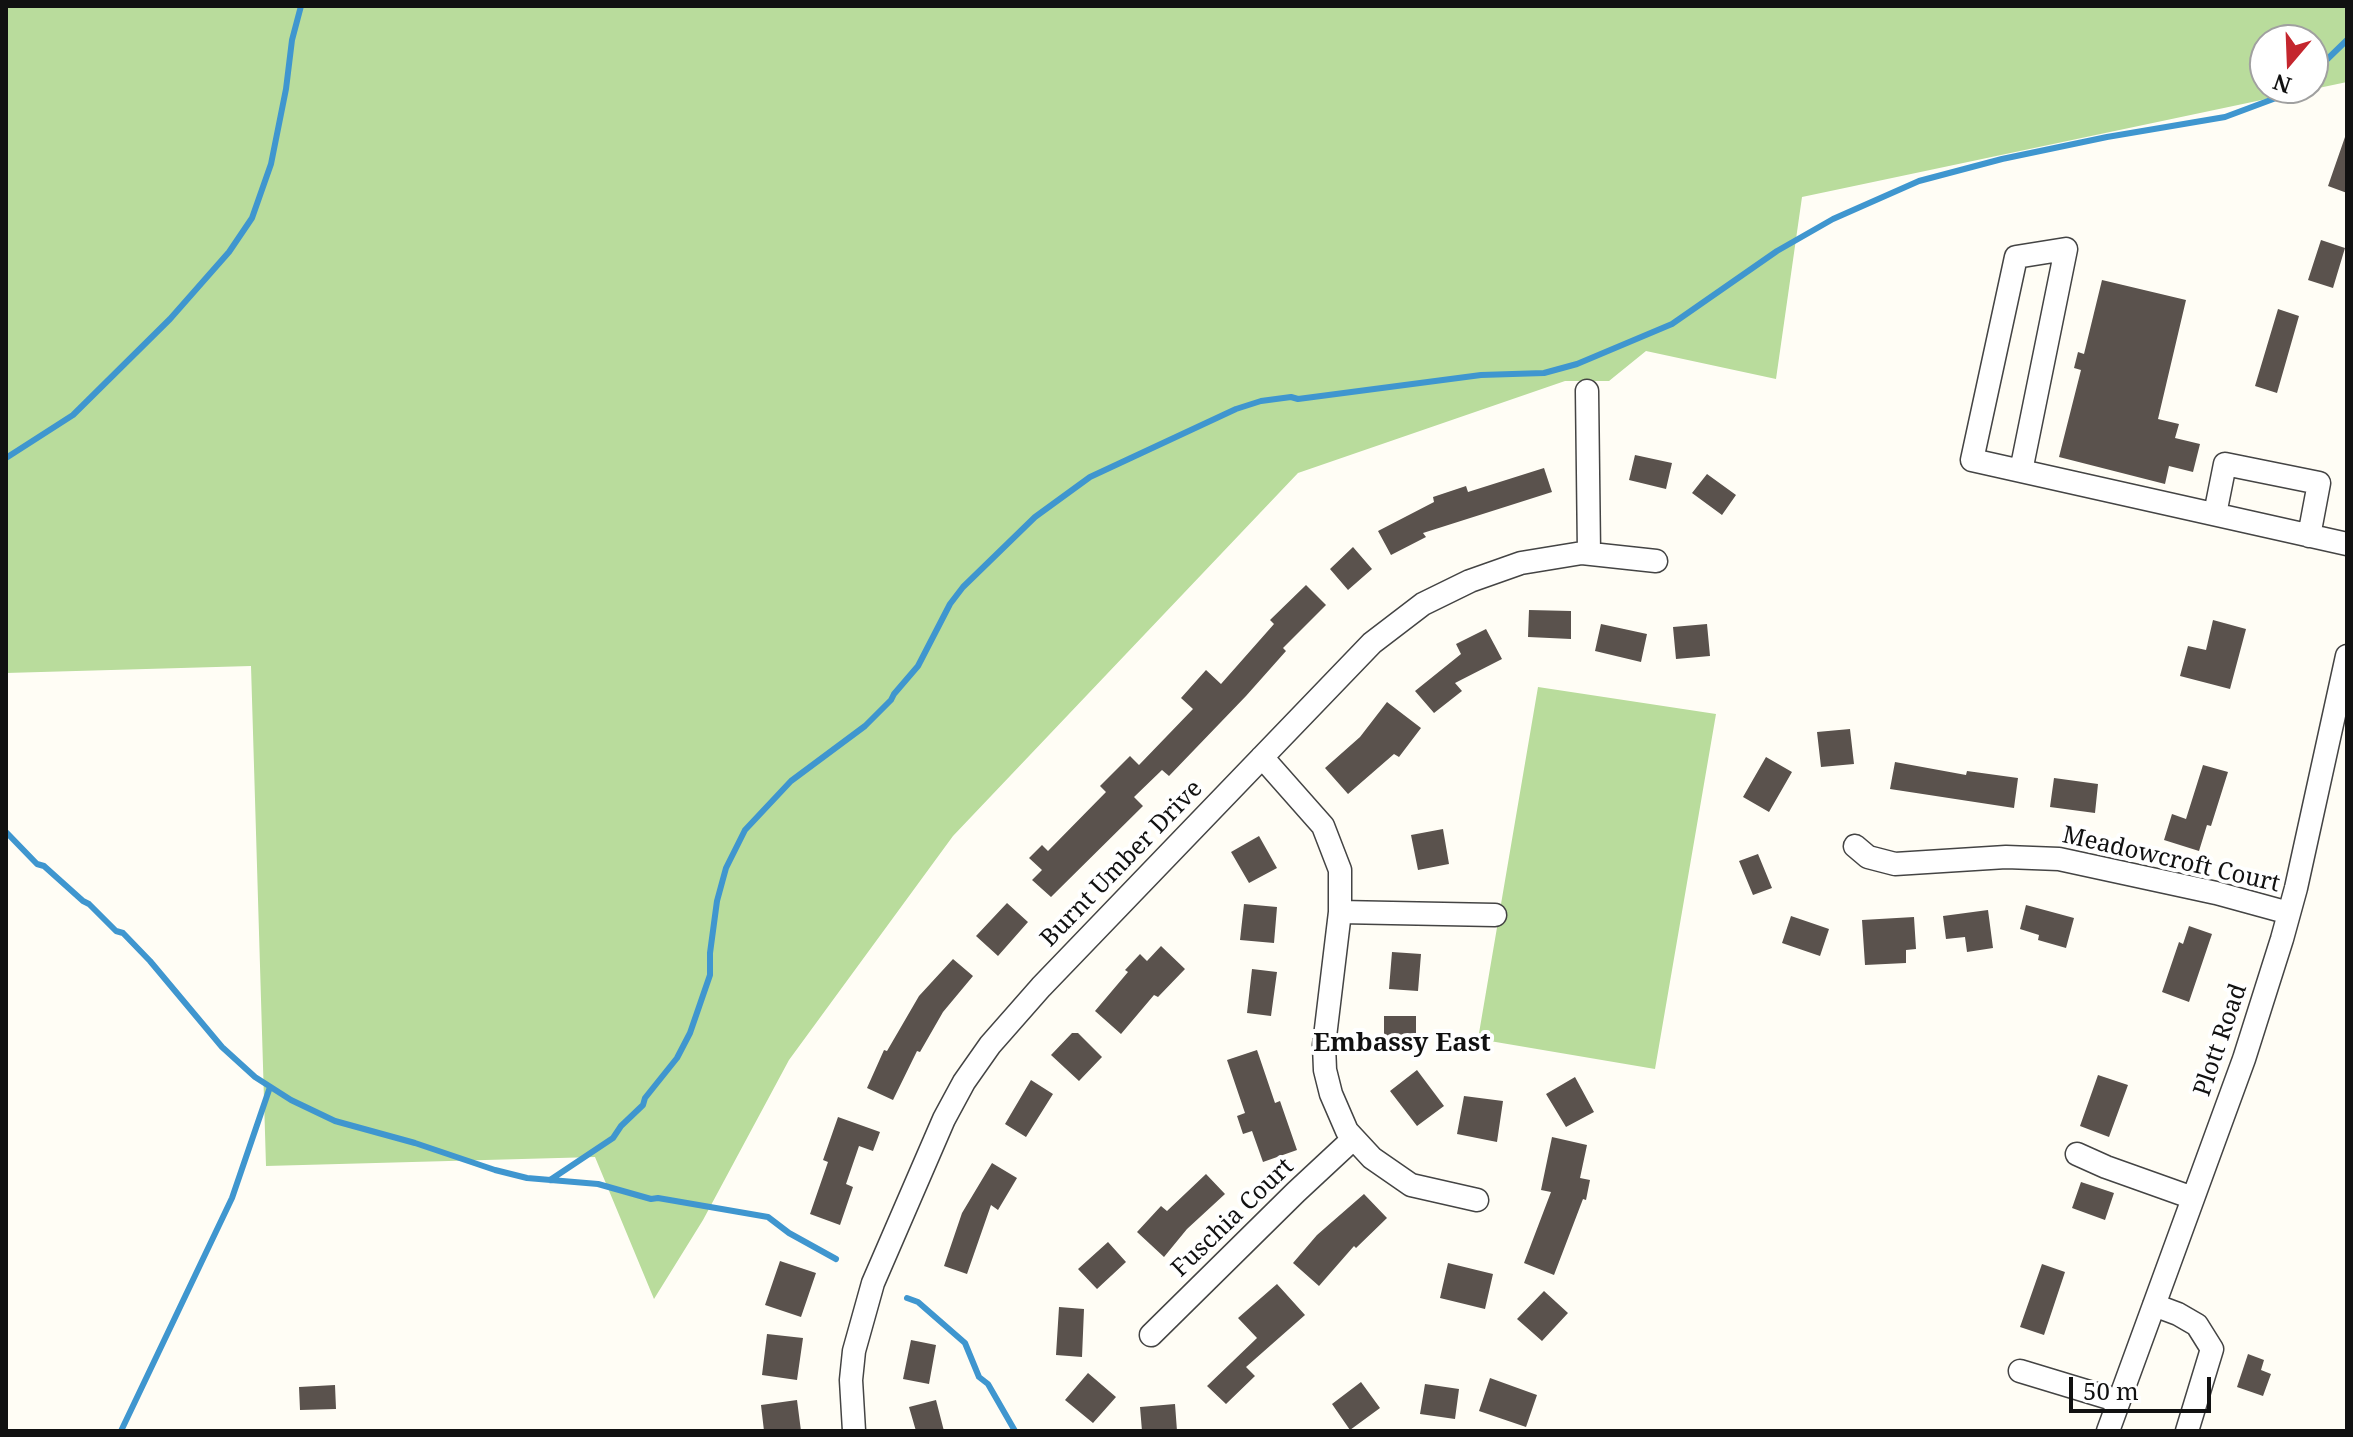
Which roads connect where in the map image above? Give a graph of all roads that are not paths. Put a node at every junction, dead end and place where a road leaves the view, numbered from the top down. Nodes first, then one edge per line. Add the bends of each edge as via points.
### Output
1 (1587, 391) dead end
2 (2021, 471) junction
3 (2215, 514) junction
4 (2309, 536) junction
5 (2347, 544) edge
6 (1589, 553) junction
7 (1656, 561) dead end
8 (2347, 656) edge
9 (1262, 757) junction
10 (1855, 846) dead end
11 (1340, 912) junction
12 (2289, 913) junction
13 (1495, 915) dead end
14 (1353, 1139) junction
15 (2077, 1154) dead end
16 (2193, 1198) junction
17 (1477, 1200) dead end
18 (2154, 1305) junction
19 (1151, 1335) dead end
20 (2020, 1371) dead end
21 (2119, 1401) junction
22 (854, 1431) edge
23 (2108, 1431) edge
24 (2187, 1431) edge

1 - 6 street
2 - 2 street via 1972,460 2016,257 2066,249
2 - 3 street
3 - 4 street
3 - 4 street via 2225,464 2319,483
4 - 5 street
6 - 7 street, Burnt Umber Drive
6 - 9 street, Burnt Umber Drive via 1502,568 1423,604 1372,643
8 - 12 street, Plott Road
9 - 11 street via 1323,826 1340,870
9 - 22 street, Burnt Umber Drive via 1041,987 964,1082 901,1217 860,1322 851,1380
10 - 12 street, Meadowcroft Court via 1868,857 1895,864 2059,859
11 - 13 street
11 - 14 street via 1325,1070
12 - 16 street, Plott Road
14 - 17 street via 1411,1185
14 - 19 street, Fuschia Court
15 - 16 street
16 - 18 street, Plott Road
18 - 21 street, Plott Road
18 - 24 street via 2197,1325 2212,1349
20 - 21 street
21 - 23 street, Plott Road

